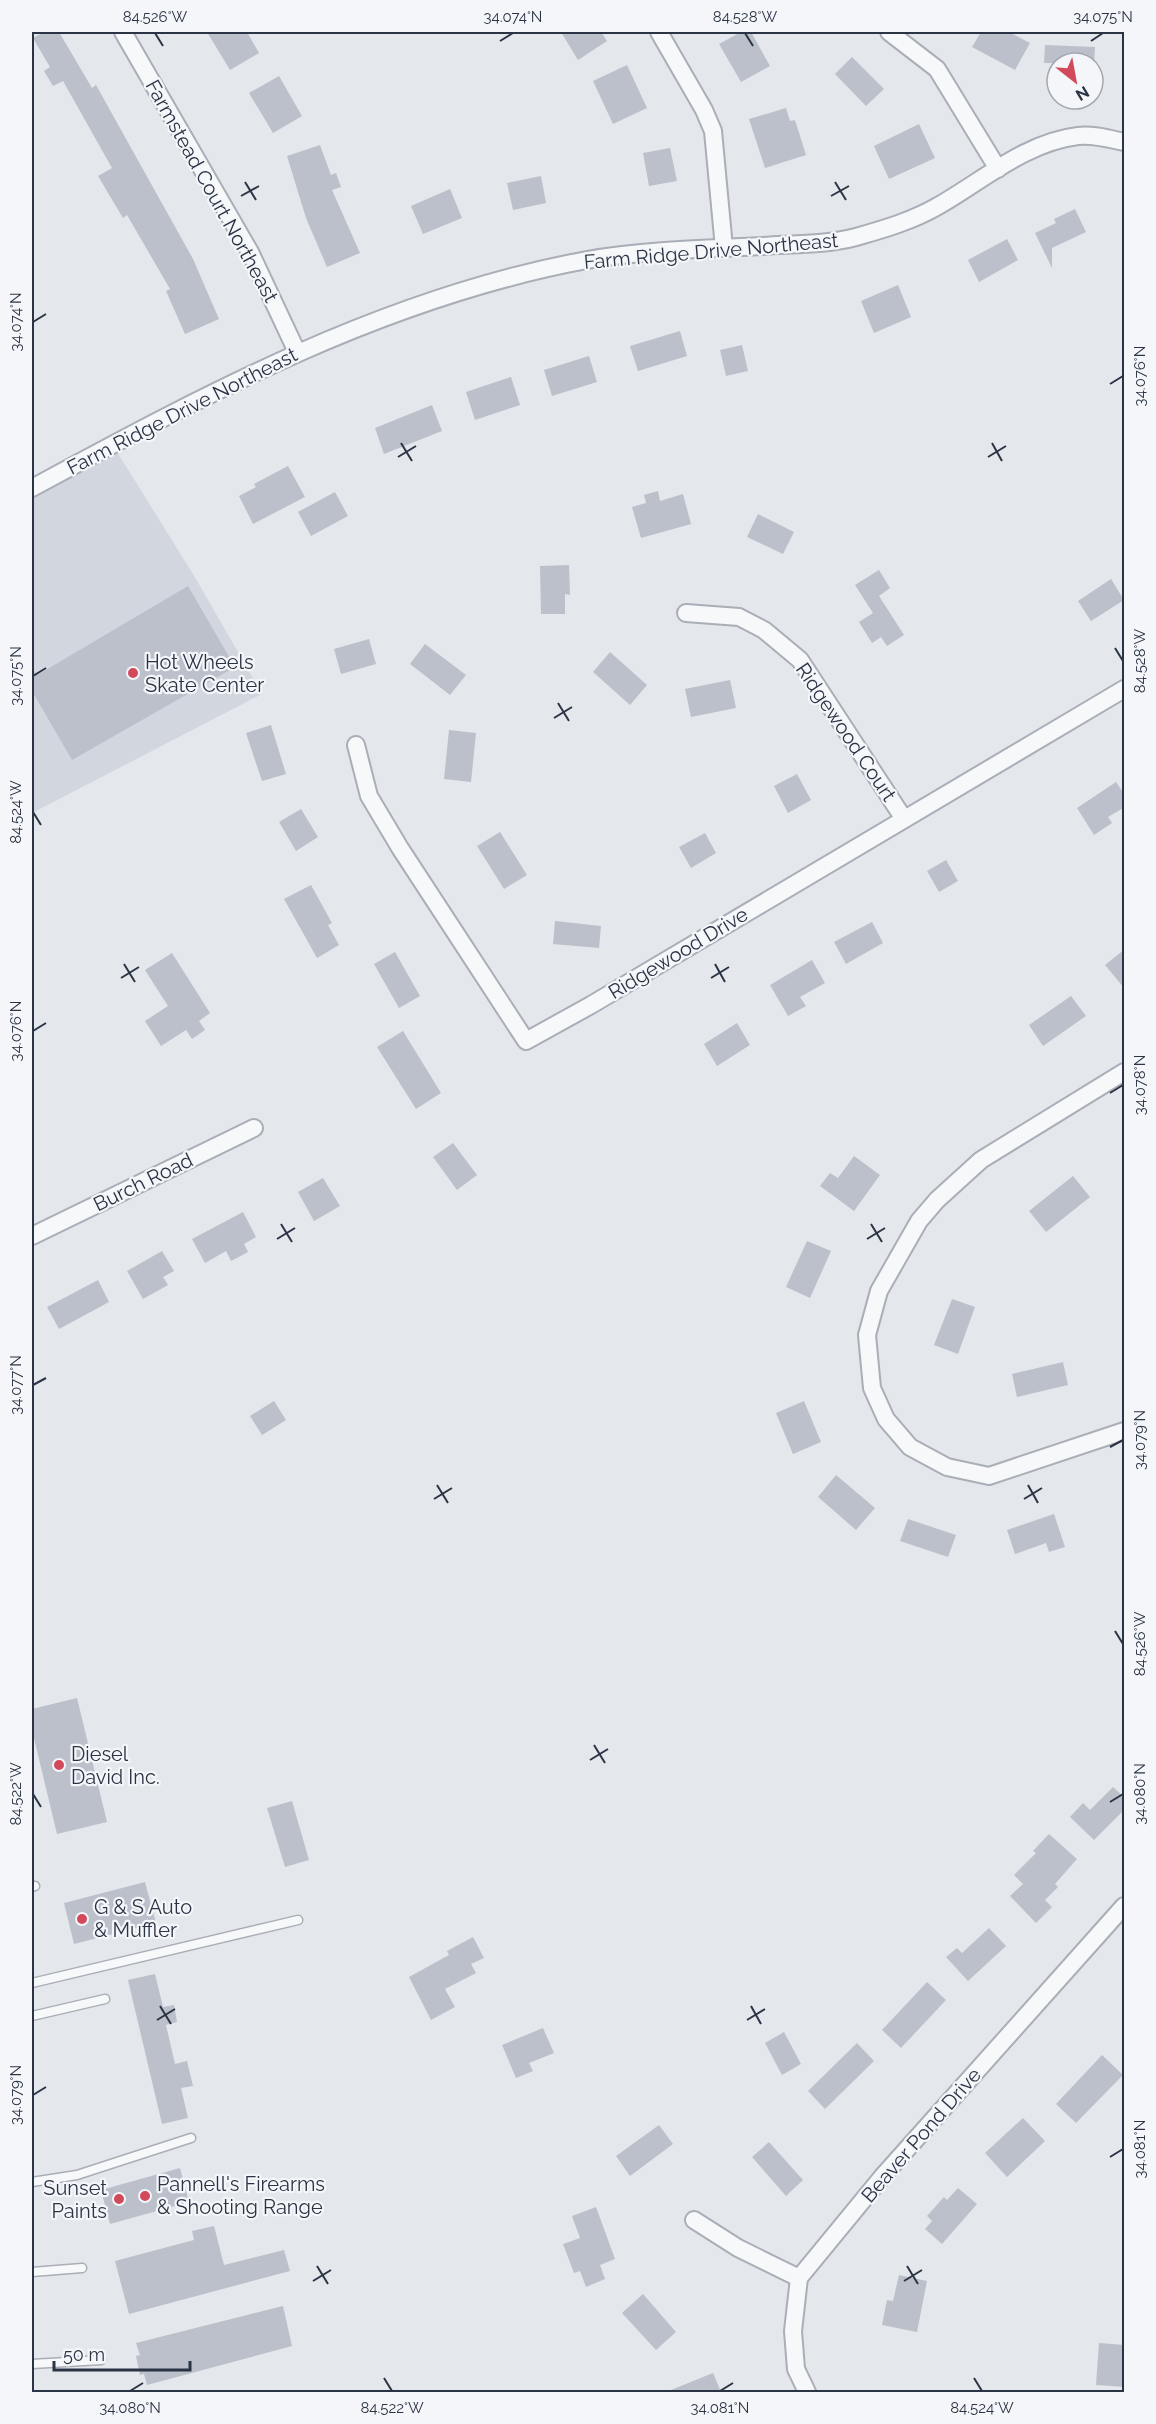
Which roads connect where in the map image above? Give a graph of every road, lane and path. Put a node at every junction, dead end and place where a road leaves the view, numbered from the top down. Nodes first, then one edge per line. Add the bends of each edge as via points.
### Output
1 (123, 32) edge
2 (659, 32) edge
3 (889, 32) edge
4 (1125, 142) edge
5 (998, 169) junction
6 (724, 248) junction
7 (297, 352) junction
8 (32, 488) edge
9 (686, 613) dead end
10 (1125, 688) edge
11 (356, 745) dead end
12 (904, 819) junction
13 (1125, 1072) edge
14 (254, 1128) dead end
15 (32, 1236) edge
16 (1125, 1431) edge
17 (1125, 1906) edge
18 (298, 1920) dead end
19 (32, 1983) edge
20 (105, 2000) dead end
21 (32, 2016) edge
22 (191, 2139) dead end
23 (32, 2182) edge
24 (694, 2220) dead end
25 (82, 2268) dead end
26 (32, 2272) edge
27 (799, 2278) junction
28 (101, 2360) dead end
29 (32, 2364) edge
30 (807, 2392) edge

1 - 7 street, Farmstead Court Northeast via 250,252
2 - 6 street via 712,131
3 - 5 street via 937,69
4 - 5 street, Farm Ridge Drive Northeast via 1080,136 1031,150
5 - 6 street, Farm Ridge Drive Northeast via 936,207 882,230 819,243
6 - 7 street, Farm Ridge Drive Northeast via 610,257 537,272 431,301
7 - 8 street, Farm Ridge Drive Northeast via 197,399
9 - 12 street, Ridgewood Court via 740,617 764,630 800,660
10 - 12 street, Ridgewood Drive
11 - 12 street, Ridgewood Drive via 369,796 526,1041
13 - 16 street via 981,1160 937,1200 920,1221 879,1291 867,1335 872,1388 886,1419 910,1447 947,1467 990,1476
14 - 15 street, Burch Road
17 - 27 street, Beaver Pond Drive via 882,2177
18 - 19 lane
20 - 21 lane
22 - 23 lane via 77,2175
24 - 27 street via 738,2248
25 - 26 lane
27 - 30 street via 793,2331 796,2369
28 - 29 lane

